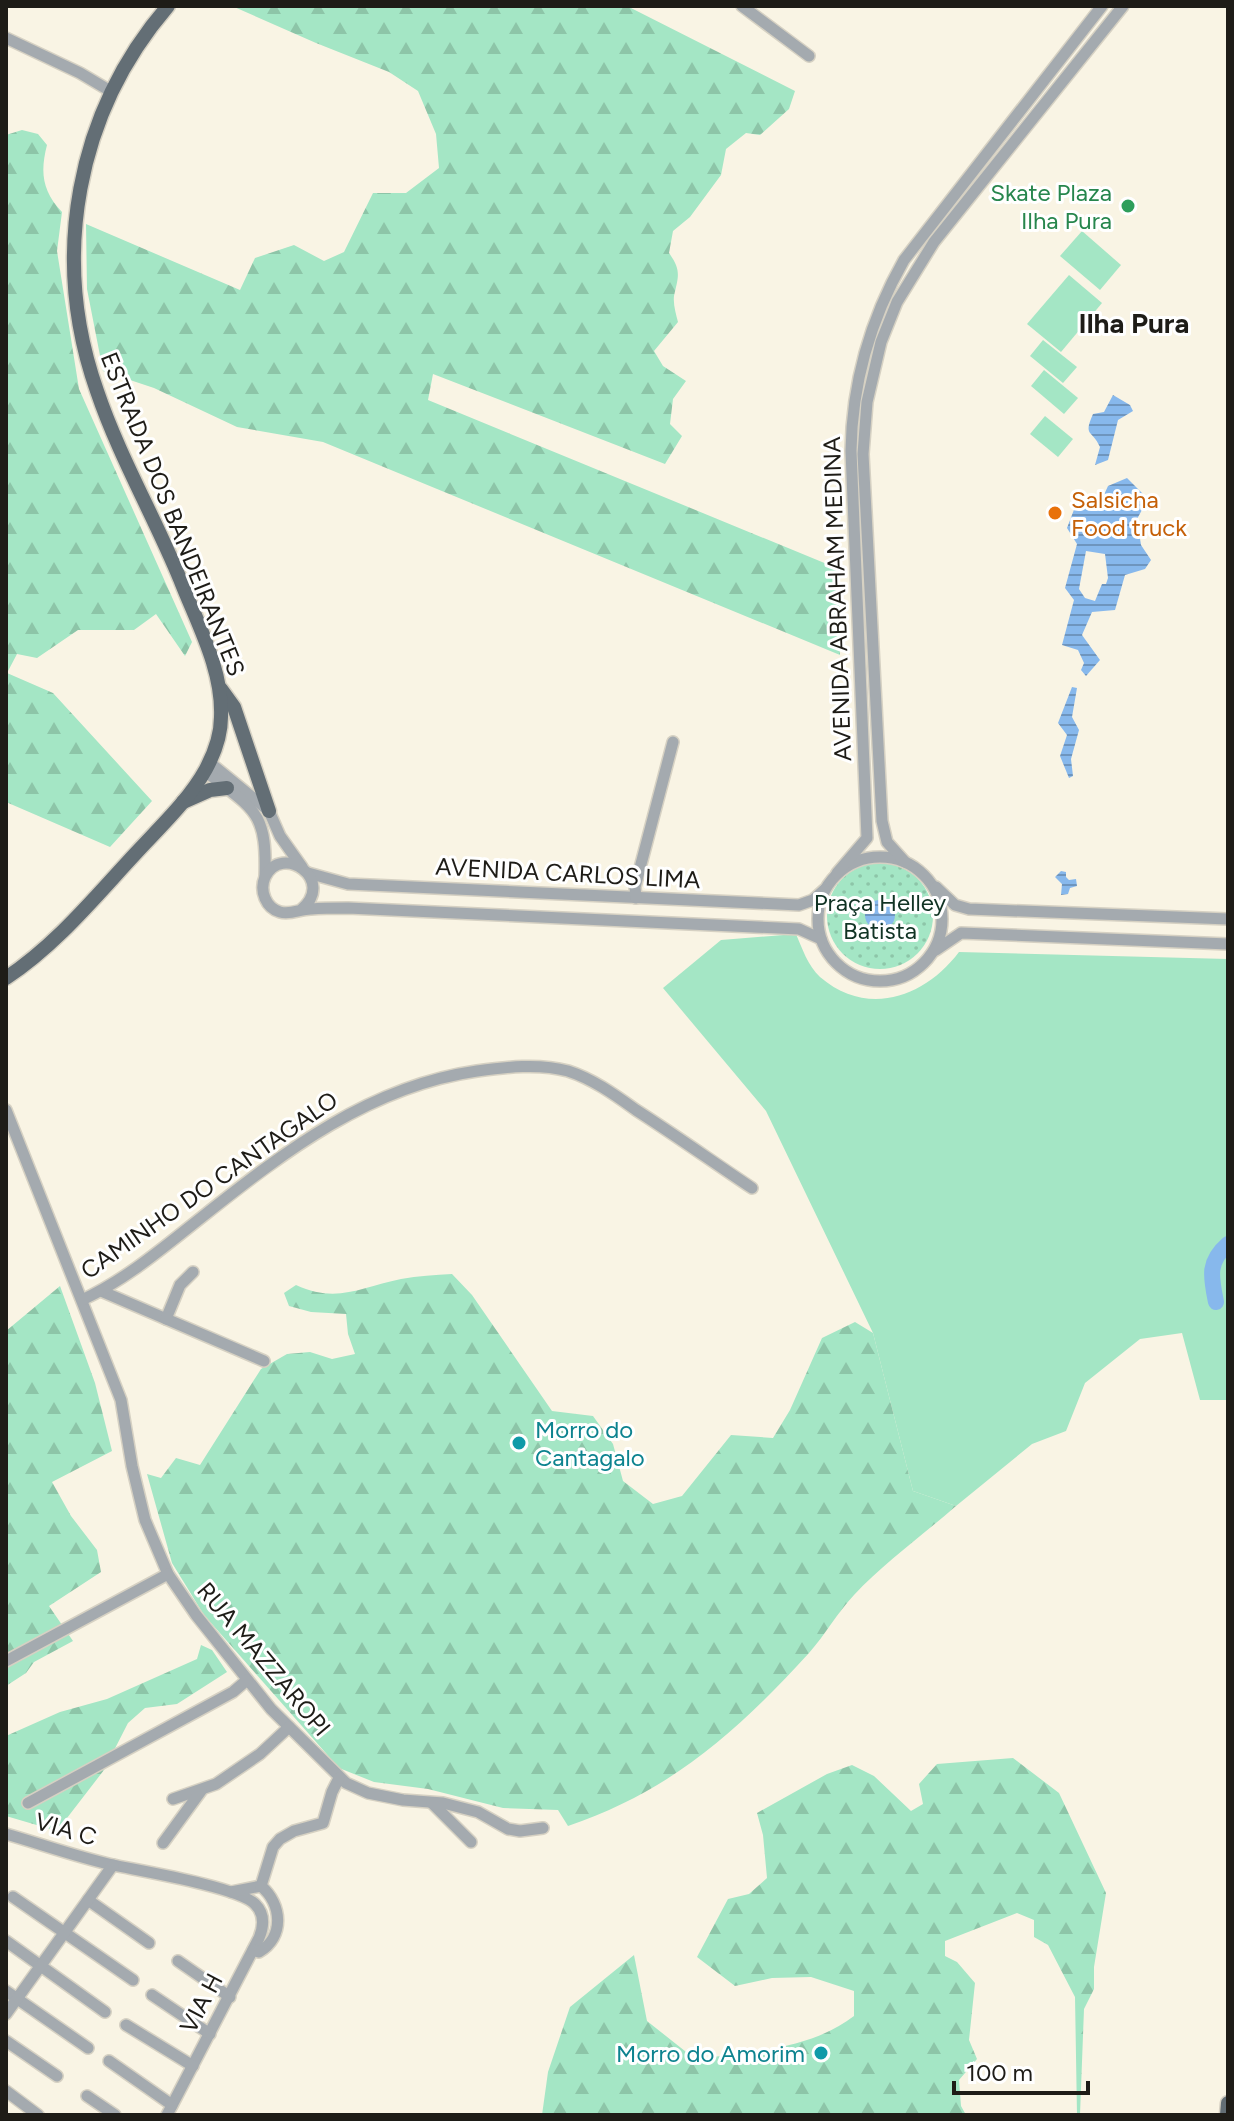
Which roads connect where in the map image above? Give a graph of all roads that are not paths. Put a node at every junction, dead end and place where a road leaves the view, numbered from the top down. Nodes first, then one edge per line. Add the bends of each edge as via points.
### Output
1 (168, 6) edge
2 (742, 6) edge
3 (1102, 6) edge
4 (1123, 6) edge
5 (6, 38) edge
6 (809, 56) dead end
7 (112, 92) junction
8 (979, 163) junction
9 (990, 172) junction
10 (967, 178) junction
11 (977, 188) junction
12 (219, 685) junction
13 (673, 742) dead end
14 (207, 766) junction
15 (227, 788) junction
16 (179, 804) junction
17 (269, 811) junction
18 (905, 862) junction
19 (305, 870) junction
20 (837, 873) junction
21 (264, 879) junction
22 (931, 883) junction
23 (824, 890) junction
24 (636, 898) junction
25 (301, 910) junction
26 (1228, 919) edge
27 (821, 939) junction
28 (1228, 944) edge
29 (932, 952) junction
30 (6, 978) edge
31 (6, 1110) edge
32 (752, 1188) dead end
33 (193, 1272) dead end
34 (101, 1291) junction
35 (82, 1300) junction
36 (166, 1319) junction
37 (264, 1361) dead end
38 (168, 1574) junction
39 (6, 1661) edge
40 (247, 1680) junction
41 (289, 1727) junction
42 (339, 1778) junction
43 (201, 1791) junction
44 (173, 1799) dead end
45 (431, 1802) junction
46 (28, 1803) dead end
47 (543, 1828) dead end
48 (6, 1834) edge
49 (471, 1842) dead end
50 (163, 1843) dead end
51 (113, 1865) junction
52 (261, 1886) junction
53 (231, 1893) junction
54 (13, 1897) dead end
55 (88, 1900) junction
56 (65, 1932) junction
57 (6, 1941) edge
58 (149, 1943) dead end
59 (253, 1950) junction
60 (178, 1961) dead end
61 (39, 1964) junction
62 (133, 1980) dead end
63 (11, 1994) edge
64 (152, 1995) dead end
65 (230, 1997) junction
66 (105, 2012) dead end
67 (6, 2014) edge
68 (126, 2025) dead end
69 (210, 2034) junction
70 (6, 2041) edge
71 (88, 2048) dead end
72 (109, 2061) dead end
73 (193, 2066) junction
74 (57, 2076) dead end
75 (6, 2091) edge
76 (87, 2096) dead end
77 (1228, 2103) edge
78 (169, 2110) edge
79 (38, 2115) edge
80 (115, 2115) edge
81 (1227, 2115) edge

1 - 7 main road, ESTRADA DOS BANDEIRANTES via 125,64
2 - 6 street
3 - 8 street, AVENIDA ABRAHAM MEDINA
4 - 9 street, AVENIDA ABRAHAM MEDINA
5 - 7 street
7 - 12 main road, ESTRADA DOS BANDEIRANTES via 80,181 73,242 75,307 97,393 162,535
8 - 9 street via 981,170
8 - 10 street, AVENIDA ABRAHAM MEDINA
9 - 11 street, AVENIDA ABRAHAM MEDINA
10 - 11 street via 977,180
10 - 20 street, AVENIDA ABRAHAM MEDINA via 904,260 870,334 859,374 851,451 867,838
11 - 18 street, AVENIDA ABRAHAM MEDINA via 934,242 897,302 881,342 865,420 882,821 887,842
12 - 14 main road, ESTRADA DOS BANDEIRANTES via 221,720
12 - 17 main road via 234,707
13 - 24 street
14 - 15 street, AVENIDA CARLOS LIMA
14 - 16 main road, ESTRADA DOS BANDEIRANTES
14 - 17 street
15 - 16 main road
15 - 21 street, AVENIDA CARLOS LIMA via 263,827
16 - 30 main road, ESTRADA DOS BANDEIRANTES via 50,945
17 - 19 street
18 - 20 street via 868,858
18 - 22 street
19 - 21 street, AVENIDA CARLOS LIMA via 282,864
19 - 24 street, AVENIDA CARLOS LIMA via 348,884
19 - 25 street via 313,892
20 - 23 street
21 - 25 street, AVENIDA CARLOS LIMA via 263,895 273,909
22 - 26 street via 955,905 969,909
22 - 29 street via 942,910 940,937
23 - 24 street, AVENIDA CARLOS LIMA via 799,905
23 - 27 street via 817,923
25 - 27 street, AVENIDA CARLOS LIMA via 799,929
27 - 29 street via 840,968 872,981 906,975
28 - 29 street via 961,933
31 - 35 street, RUA MAZZAROPI
32 - 34 street, CAMINHO DO CANTAGALO via 603,1088 568,1071 502,1067 459,1073 385,1096 331,1122
33 - 36 street via 180,1285
34 - 35 street, CAMINHO DO CANTAGALO
34 - 36 street
35 - 38 street, RUA MAZZAROPI via 121,1400 145,1520
36 - 37 street
38 - 39 street
38 - 40 street, RUA MAZZAROPI
40 - 41 street, RUA MAZZAROPI
40 - 46 street
41 - 42 street, RUA MAZZAROPI
41 - 43 street via 249,1762
42 - 45 street, RUA MAZZAROPI via 368,1793
42 - 52 street via 323,1823 280,1839
43 - 44 street
43 - 50 street
45 - 47 street, RUA MAZZAROPI via 478,1812 508,1829
45 - 49 street
48 - 51 street, VIA C
51 - 53 street, VIA C
51 - 55 street
52 - 53 street
52 - 59 street via 273,1899 278,1927 266,1947
53 - 59 street, VIA H via 259,1909 263,1923
54 - 56 street
55 - 56 street
55 - 58 street
56 - 61 street
56 - 62 street
57 - 61 street
59 - 65 street, VIA H
60 - 65 street
61 - 63 street
61 - 66 street
63 - 67 street
63 - 71 street
64 - 69 street
65 - 69 street, VIA H
68 - 73 street
69 - 73 street, VIA H
70 - 74 street
72 - 78 street
73 - 78 street, VIA H
75 - 79 street
76 - 80 street
77 - 81 main road

